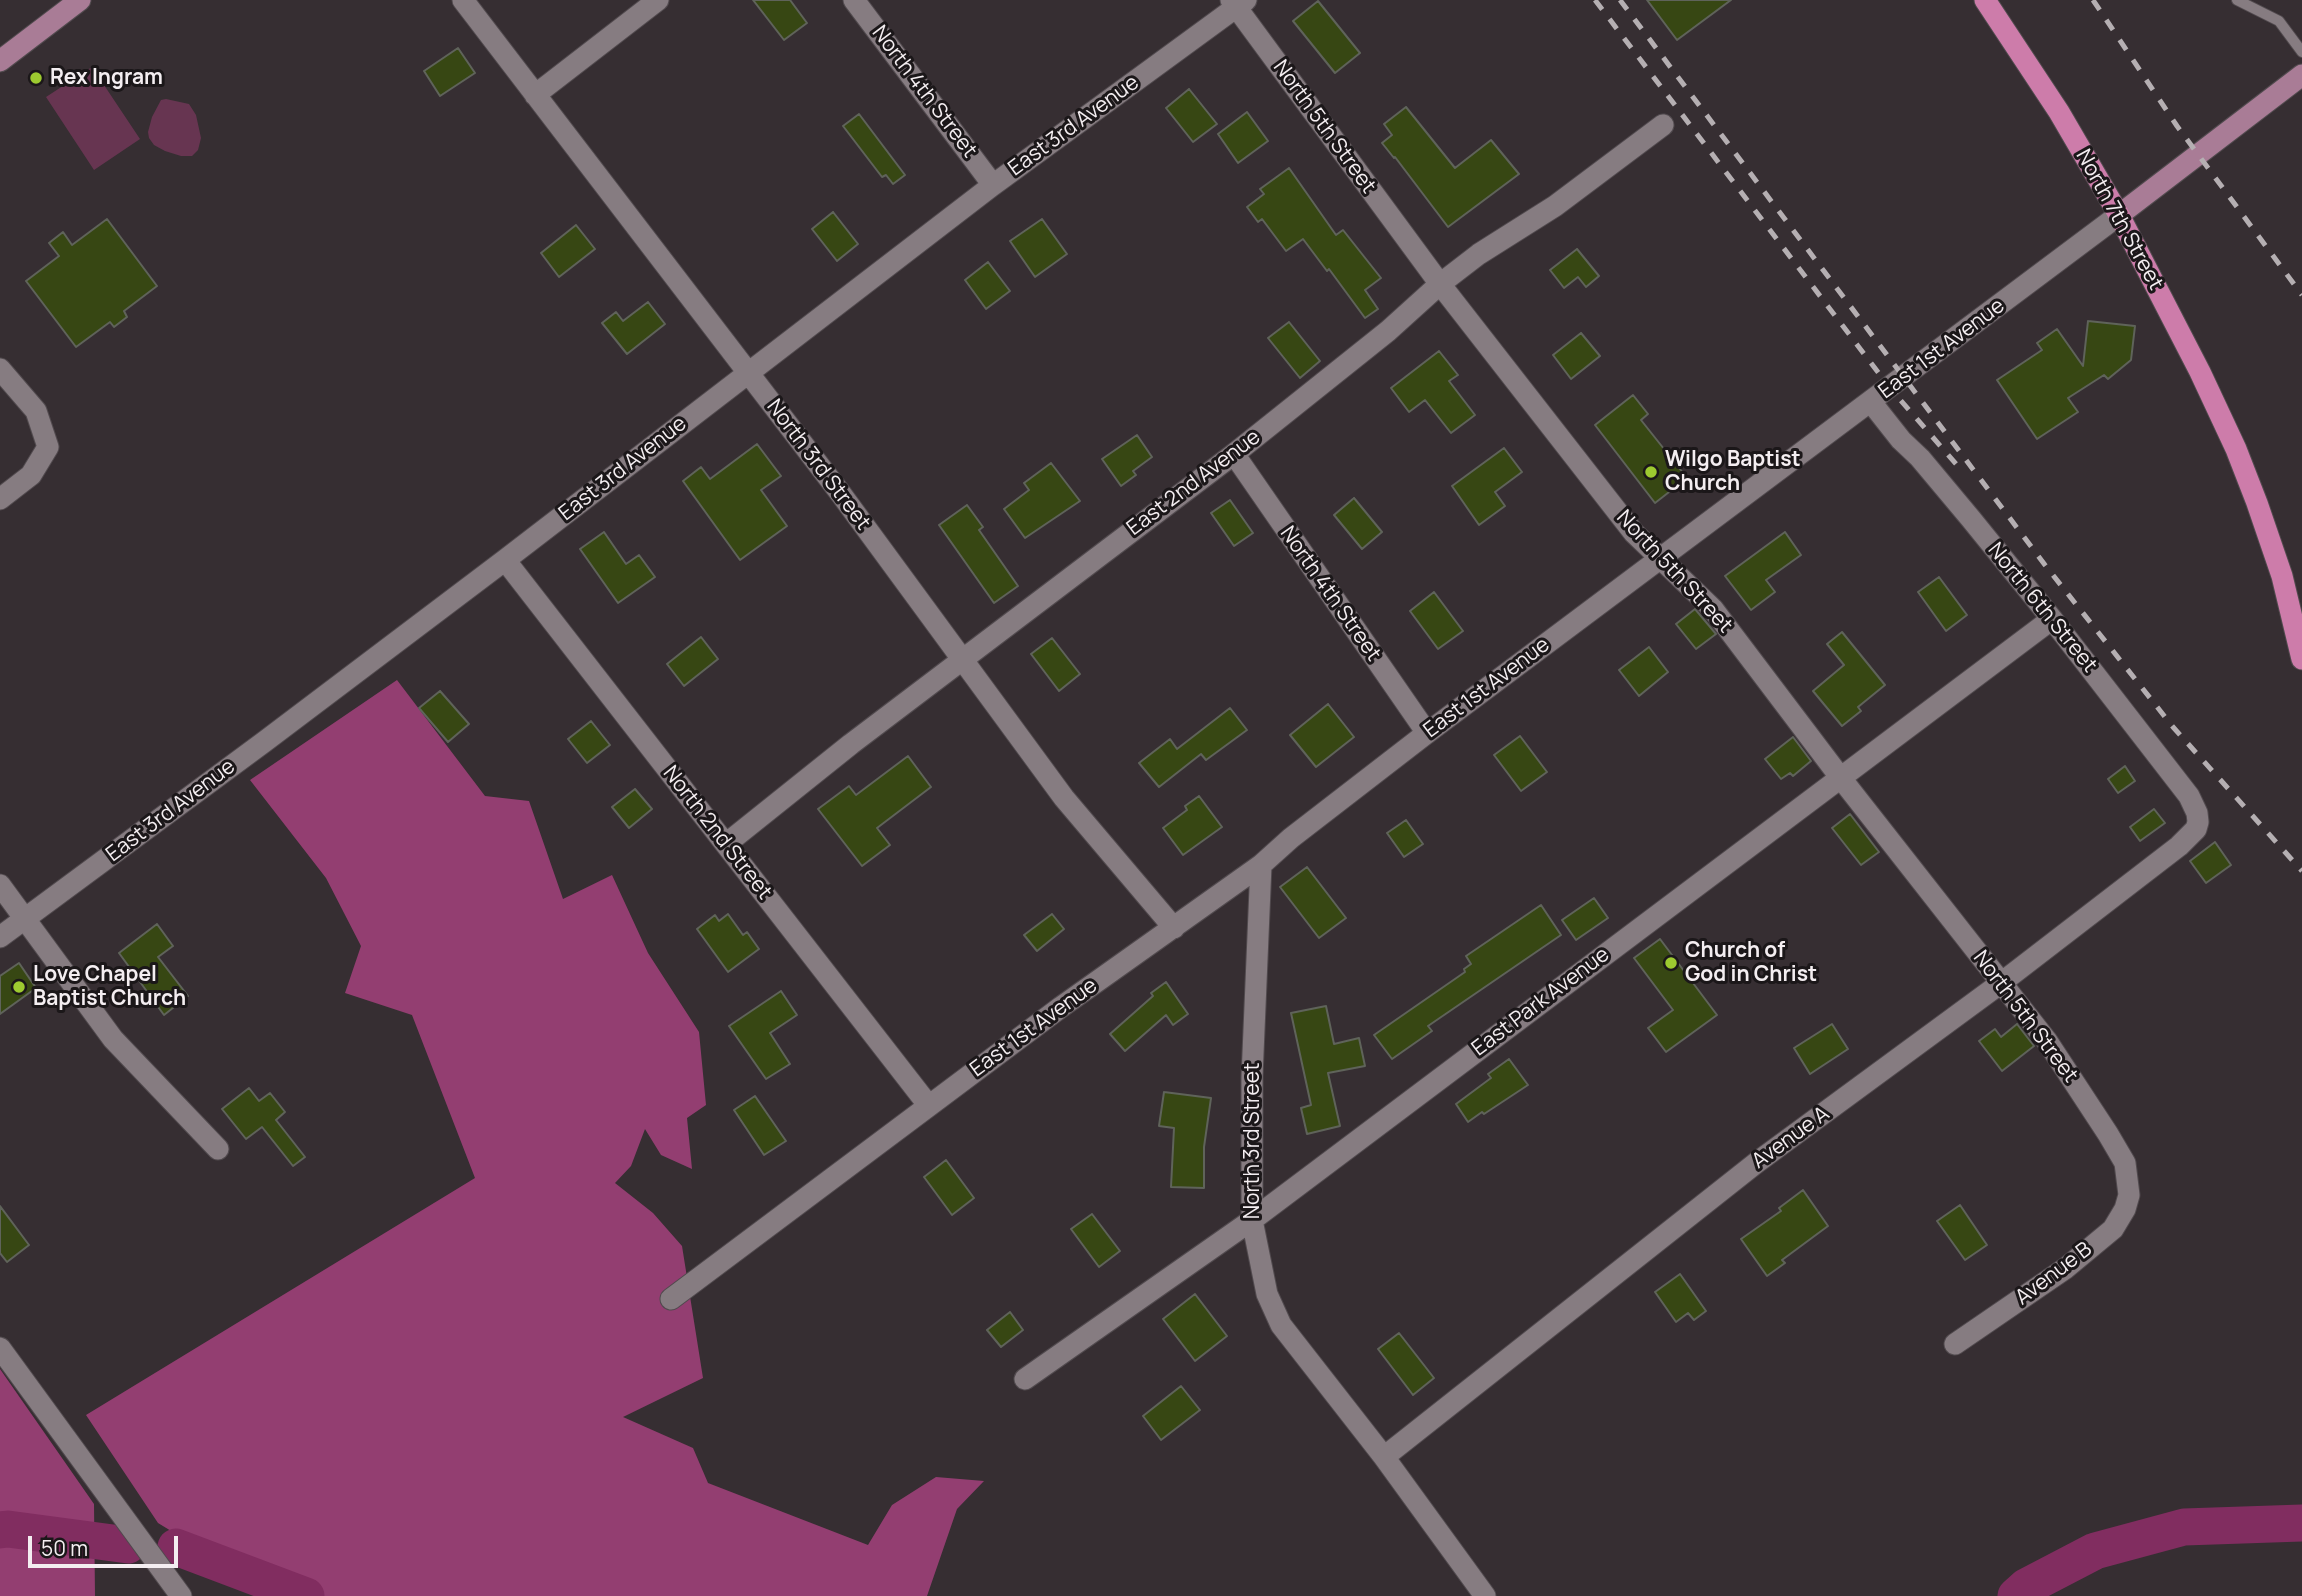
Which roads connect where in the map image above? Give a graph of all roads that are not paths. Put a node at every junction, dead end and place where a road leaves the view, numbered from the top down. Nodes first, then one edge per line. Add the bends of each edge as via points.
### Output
1 (80, 0) edge
2 (463, 0) edge
3 (658, 0) edge
4 (854, 0) edge
5 (1985, 0) edge
6 (2237, 0) edge
7 (1238, 3) edge
8 (2302, 52) edge
9 (0, 61) edge
10 (2302, 75) edge
11 (535, 94) junction
12 (1663, 125) dead end
13 (993, 185) junction
14 (2119, 215) junction
15 (1440, 284) junction
16 (0, 369) edge
17 (748, 373) junction
18 (1871, 402) junction
19 (1234, 454) junction
20 (0, 499) edge
21 (1662, 558) junction
22 (505, 560) junction
23 (2052, 619) junction
24 (2302, 659) edge
25 (962, 660) junction
26 (1427, 733) junction
27 (1840, 777) junction
28 (2198, 822) joint
29 (726, 844) junction
30 (1261, 865) junction
31 (0, 885) edge
32 (26, 919) junction
33 (1174, 928) junction
34 (0, 937) edge
35 (2001, 983) junction
36 (929, 1106) junction
37 (218, 1149) dead end
38 (2129, 1185) joint
39 (1252, 1220) junction
40 (671, 1298) dead end
41 (1955, 1344) dead end
42 (0, 1348) edge
43 (1025, 1378) dead end
44 (1384, 1457) junction
45 (181, 1596) edge
46 (1485, 1596) edge

1 - 9 street
2 - 11 street, North 3rd Street
3 - 11 street
4 - 13 street, North 4th Street
5 - 14 main road, North 7th Street via 2059,112
6 - 8 lane via 2279,22
7 - 13 street, East 3rd Avenue
7 - 15 street, North 5th Street
10 - 14 street, East 1st Avenue
11 - 17 street, North 3rd Street
12 - 15 street, East 2nd Avenue
13 - 17 street, East 3rd Avenue
14 - 18 street, East 1st Avenue
14 - 24 main road, North 7th Street via 2236,449 2282,576
15 - 19 street, East 2nd Avenue
15 - 21 street, North 5th Street via 1634,533
16 - 20 street via 36,411 48,447 31,475
17 - 22 street, East 3rd Avenue
17 - 25 street, North 3rd Street
18 - 21 street, East 1st Avenue
18 - 23 street, North 6th Street
19 - 25 street, East 2nd Avenue
19 - 26 street, North 4th Street
21 - 26 street, East 1st Avenue
21 - 27 street, North 5th Street via 1713,609
22 - 29 street, North 2nd Street
22 - 32 street, East 3rd Avenue
23 - 27 street, East Park Avenue
23 - 28 street, North 6th Street via 2189,796
25 - 29 street, East 2nd Avenue
25 - 33 street, North 3rd Street via 1064,798
26 - 30 street, East 1st Avenue
27 - 35 street, North 5th Street
27 - 39 street, East Park Avenue
28 - 35 street, Avenue A via 2179,846
29 - 36 street, North 2nd Street
30 - 33 street, East 1st Avenue
30 - 39 street, North 3rd Street via 1252,1076
31 - 32 street
32 - 34 street, East 3rd Avenue
32 - 37 street via 113,1039
33 - 36 street, East 1st Avenue
35 - 38 street, North 5th Street via 2047,1041 2108,1134 2125,1163
35 - 44 street, Avenue A via 1756,1163
36 - 40 street, East 1st Avenue
38 - 41 street, Avenue B via 2125,1209 2113,1229 2066,1268
39 - 43 street, East Park Avenue
39 - 44 street, North 3rd Street via 1267,1294 1281,1325
42 - 45 street
44 - 46 street, North 3rd Street

